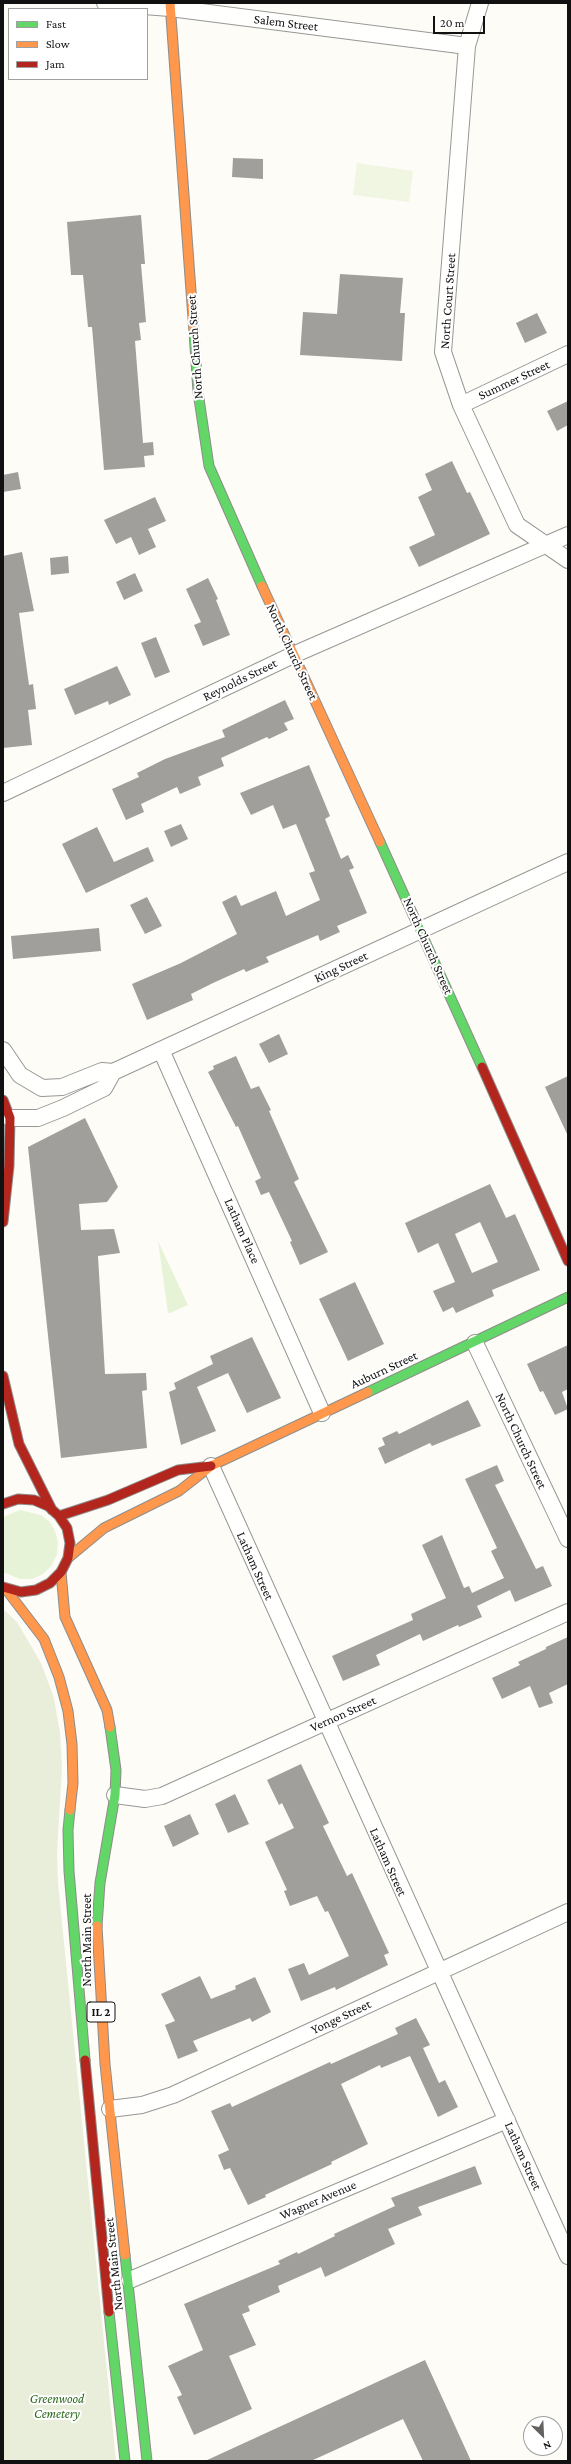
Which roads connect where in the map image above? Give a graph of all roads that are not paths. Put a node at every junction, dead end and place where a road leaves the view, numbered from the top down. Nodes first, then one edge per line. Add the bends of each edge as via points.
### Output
1 (105, 3) edge
2 (480, 3) edge
3 (170, 6) edge
4 (467, 46) junction
5 (568, 354) edge
6 (461, 405) junction
7 (568, 536) edge
8 (547, 545) junction
9 (568, 560) edge
10 (293, 655) junction
11 (3, 793) edge
12 (568, 862) edge
13 (421, 930) junction
14 (3, 1050) edge
15 (161, 1050) junction
16 (113, 1072) junction
17 (3, 1100) edge
18 (10, 1118) junction
19 (3, 1222) edge
20 (568, 1261) edge
21 (568, 1297) edge
22 (474, 1343) junction
23 (3, 1376) edge
24 (322, 1413) junction
25 (211, 1466) junction
26 (3, 1504) edge
27 (55, 1513) junction
28 (568, 1539) edge
29 (68, 1558) junction
30 (61, 1572) junction
31 (4, 1588) edge
32 (568, 1612) edge
33 (325, 1722) junction
34 (115, 1795) junction
35 (568, 1912) edge
36 (438, 1972) junction
37 (110, 2109) junction
38 (507, 2120) junction
39 (568, 2256) edge
40 (130, 2280) junction
41 (125, 2461) edge
42 (147, 2461) edge

1 - 3 street, Salem Street
2 - 4 street, North Court Street
3 - 4 street, Salem Street
3 - 10 main road, North Church Street via 198,392 205,448 215,481
4 - 6 street, North Court Street via 443,352
5 - 6 street, Summer Street
6 - 8 street, North Court Street via 517,525
7 - 8 street, Reynolds Street
8 - 9 street, North Court Street
8 - 10 street, Reynolds Street
10 - 11 street, Reynolds Street
10 - 13 main road, North Church Street
12 - 13 street, King Street
13 - 15 street, King Street
13 - 20 main road, North Church Street
14 - 16 street, King Street via 20,1075 42,1088 62,1087 102,1071
15 - 16 street, King Street
15 - 24 street, Latham Place
16 - 18 street via 104,1088 63,1108 38,1118
17 - 18 main road
18 - 19 main road via 9,1166
21 - 22 main road, Auburn Street
22 - 24 main road, Auburn Street
22 - 28 street, North Church Street
23 - 27 main road via 20,1444
24 - 25 main road, Auburn Street
25 - 27 main road, Auburn Street via 178,1470 108,1500
25 - 29 main road, Auburn Street via 179,1491 104,1528
25 - 33 street, Latham Street
26 - 27 main road via 18,1499 34,1500
27 - 29 main road via 66,1528 70,1543
29 - 30 main road
30 - 31 main road via 50,1583 36,1590 21,1592
30 - 34 main road, North Main Street / IL 2 via 65,1617 107,1710 116,1763
31 - 41 main road, North Main Street / IL 2 via 44,1639 59,1677 68,1711 73,1783 68,1830 69,1871 101,2242
32 - 33 street, Vernon Street
33 - 34 street, Vernon Street via 162,1796 145,1799
33 - 36 street, Latham Street
34 - 37 main road, North Main Street / IL 2 via 100,1883 97,1931
35 - 36 street, Yonge Street
36 - 37 street, Yonge Street via 173,2095 142,2105
36 - 38 street, Latham Street
37 - 40 main road, North Main Street / IL 2
38 - 39 street, Latham Street
38 - 40 street, Wagner Avenue
40 - 42 main road, North Main Street / IL 2

